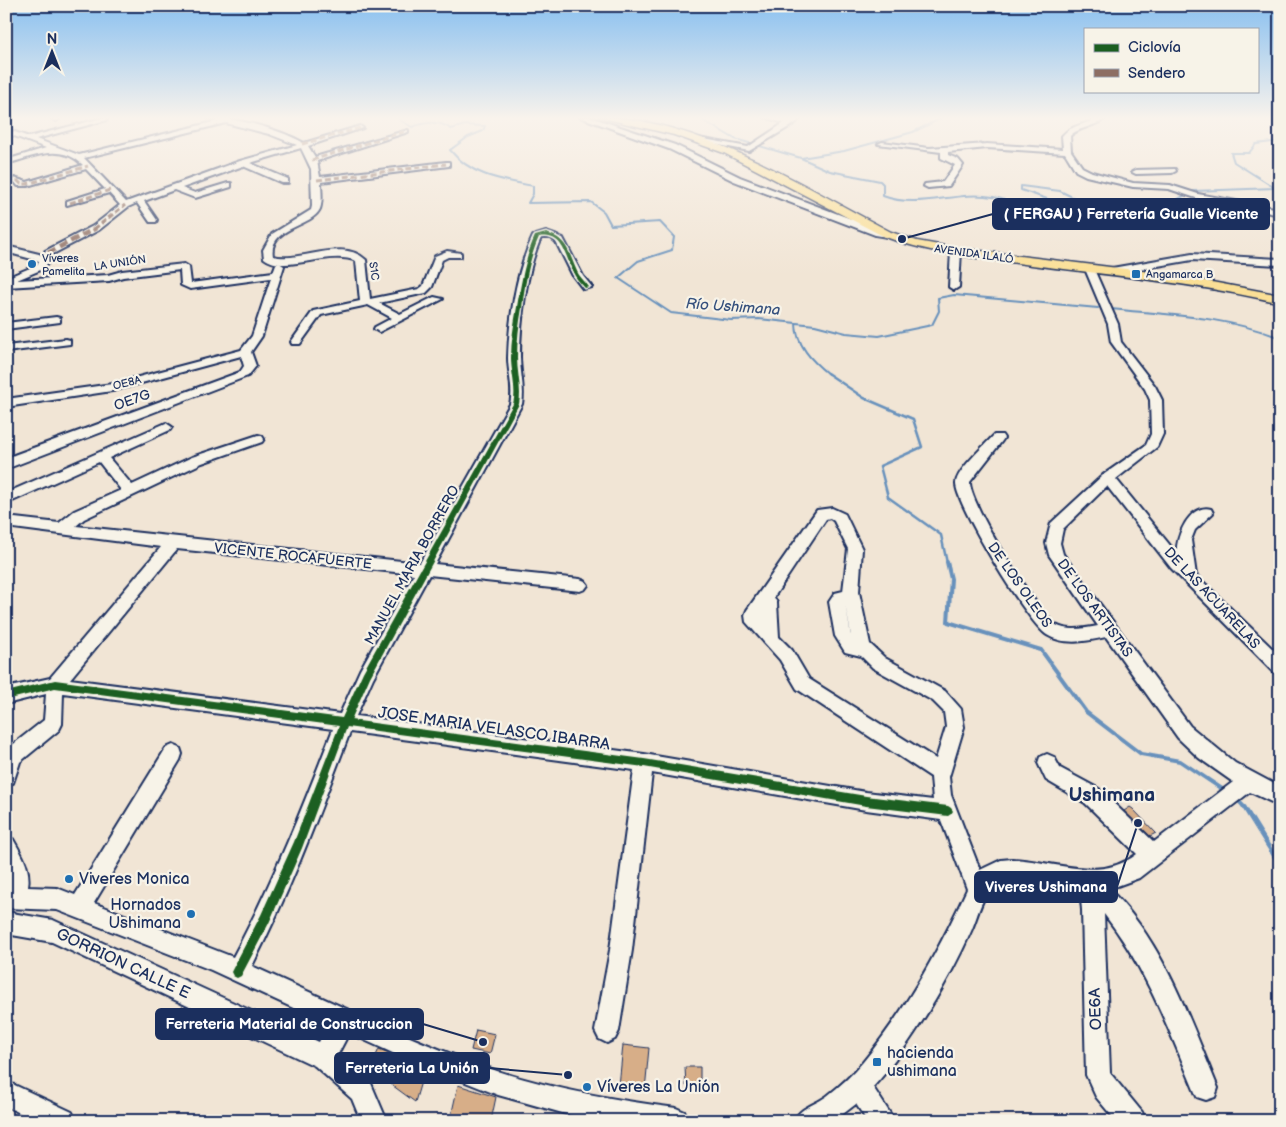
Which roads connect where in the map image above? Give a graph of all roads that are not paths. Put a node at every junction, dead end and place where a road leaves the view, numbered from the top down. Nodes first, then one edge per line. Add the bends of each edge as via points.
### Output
1 (76, 170) edge
2 (91, 170) edge
3 (225, 170) edge
4 (258, 170) edge
5 (314, 170) edge
6 (401, 170) edge
7 (718, 170) edge
8 (765, 170) edge
9 (956, 170) edge
10 (1080, 170) edge
11 (1172, 171) joint
12 (1136, 172) dead end
13 (16, 180) dead end
14 (317, 180) junction
15 (285, 181) dead end
16 (228, 185) dead end
17 (928, 186) dead end
18 (1170, 187) junction
19 (176, 188) junction
20 (110, 190) junction
21 (139, 200) junction
22 (70, 204) dead end
23 (125, 205) junction
24 (1280, 212) edge
25 (153, 220) dead end
26 (887, 234) junction
27 (6, 250) edge
28 (956, 251) junction
29 (48, 253) dead end
30 (458, 255) dead end
31 (280, 260) junction
32 (1276, 263) edge
33 (1090, 269) junction
34 (6, 270) edge
35 (1112, 271) junction
36 (24, 274) junction
37 (277, 274) junction
38 (6, 283) edge
39 (586, 287) dead end
40 (954, 287) dead end
41 (438, 299) dead end
42 (1280, 299) edge
43 (366, 302) junction
44 (399, 318) junction
45 (56, 320) dead end
46 (6, 326) edge
47 (379, 329) dead end
48 (66, 342) dead end
49 (296, 342) dead end
50 (6, 349) edge
51 (245, 352) junction
52 (6, 403) edge
53 (166, 427) dead end
54 (998, 438) dead end
55 (258, 439) dead end
56 (101, 456) junction
57 (13, 459) edge
58 (6, 465) edge
59 (1108, 478) junction
60 (129, 491) junction
61 (6, 499) edge
62 (1206, 513) dead end
63 (6, 522) edge
64 (62, 529) junction
65 (173, 543) junction
66 (424, 570) junction
67 (1189, 577) junction
68 (580, 585) dead end
69 (1112, 630) junction
70 (1280, 667) edge
71 (55, 684) junction
72 (6, 696) edge
73 (345, 722) junction
74 (172, 754) dead end
75 (1047, 762) dead end
76 (644, 763) junction
77 (941, 773) junction
78 (6, 777) edge
79 (1235, 791) junction
80 (1280, 797) edge
81 (948, 811) junction
82 (6, 846) edge
83 (1153, 855) junction
84 (1089, 883) junction
85 (978, 890) junction
86 (11, 896) edge
87 (79, 908) junction
88 (6, 922) edge
89 (237, 972) junction
90 (343, 1020) junction
91 (606, 1031) dead end
92 (324, 1057) junction
93 (858, 1086) junction
94 (1206, 1088) dead end
95 (6, 1093) edge
96 (63, 1121) edge
97 (374, 1121) edge
98 (676, 1121) edge
99 (807, 1121) edge
100 (882, 1121) edge
101 (1132, 1121) edge

1 - 13 street via 27,184
2 - 20 street
3 - 19 street
4 - 15 street
5 - 14 street
6 - 14 street
7 - 26 street
8 - 26 main road, AVENIDA ILALÓ
9 - 17 street via 946,184
10 - 18 street via 1133,185
11 - 12 street
11 - 18 street via 1174,176
14 - 31 street via 317,208 278,233 272,242 267,255
16 - 19 street via 195,196
18 - 24 street via 1196,196
19 - 21 street
20 - 22 street
20 - 23 street
21 - 23 street
21 - 25 street
23 - 29 street via 96,228
26 - 28 main road, AVENIDA ILALÓ via 911,243
27 - 36 street via 45,260 43,265
28 - 33 main road, AVENIDA ILALÓ
28 - 40 street
30 - 43 street via 447,254 438,258 427,287 422,291
31 - 37 street
31 - 43 street, S1C via 336,254 356,256 361,260
32 - 35 street via 1192,257
33 - 35 main road, AVENIDA ILALÓ
33 - 59 street, DE LOS ARTISTAS via 1113,324 1116,342 1156,400 1157,434 1151,447
34 - 36 street
35 - 42 main road, AVENIDA ILALÓ via 1217,285
36 - 38 street
37 - 38 street, LA UNIÓN via 190,286 186,285 184,267 109,278
37 - 51 street via 257,336
39 - 66 street, MANUEL MARIA BORRERO via 577,275 569,251 561,242 550,235 537,236 520,304 514,351 516,404
41 - 44 street
43 - 44 street
43 - 49 street via 317,313
44 - 47 street
45 - 46 street
48 - 50 street
51 - 52 street, OE8A via 112,387
51 - 57 street, OE7G via 250,366 244,374
53 - 56 street
54 - 69 street, DE LOS OLEOS via 963,481 965,494 996,556 1047,628 1071,636
55 - 60 street via 210,454
56 - 60 street
56 - 61 street
57 - 58 street, OE7G
59 - 67 street, DE LAS ACUARELAS
59 - 69 street, DE LOS ARTISTAS via 1056,528 1053,544 1056,555
60 - 64 street via 79,516
62 - 67 street via 1188,528 1183,538
63 - 64 street, VICENTE ROCAFUERTE
64 - 65 street, VICENTE ROCAFUERTE
65 - 66 street, VICENTE ROCAFUERTE
65 - 71 street
66 - 68 street, VICENTE ROCAFUERTE
66 - 73 street, MANUEL MARIA BORRERO via 366,675
67 - 70 street, DE LAS ACUARELAS
69 - 79 street, DE LOS ARTISTAS via 1184,732
71 - 72 street, JOSE MARIA VELASCO IBARRA
71 - 73 street, JOSE MARIA VELASCO IBARRA
71 - 78 street via 53,724 12,757
73 - 76 street, JOSE MARIA VELASCO IBARRA
73 - 89 street, MANUEL MARIA BORRERO via 298,844
74 - 87 street
75 - 83 street via 1053,774 1092,796
76 - 81 street, JOSE MARIA VELASCO IBARRA via 866,801
76 - 91 street via 621,950
77 - 77 street via 955,727 952,709 939,696 879,663 864,650 852,597 855,549 840,518 822,514 753,620 786,655 803,684
77 - 81 street via 941,795
79 - 80 street, DE LOS ARTISTAS
79 - 83 street
81 - 85 street
82 - 86 street via 20,874
83 - 84 street via 1121,876
84 - 85 street via 1006,868 986,877
84 - 94 street via 1140,947
84 - 101 street, OE6A via 1093,910 1098,1075
85 - 93 street via 940,968 899,1033
86 - 87 street via 57,899
87 - 89 street
88 - 92 street, GORRION CALLE E via 53,931
89 - 90 street
90 - 92 street
90 - 98 street via 498,1083 597,1110
92 - 97 street, GORRION CALLE E via 360,1090
93 - 99 street via 834,1106
93 - 100 street
95 - 96 street

